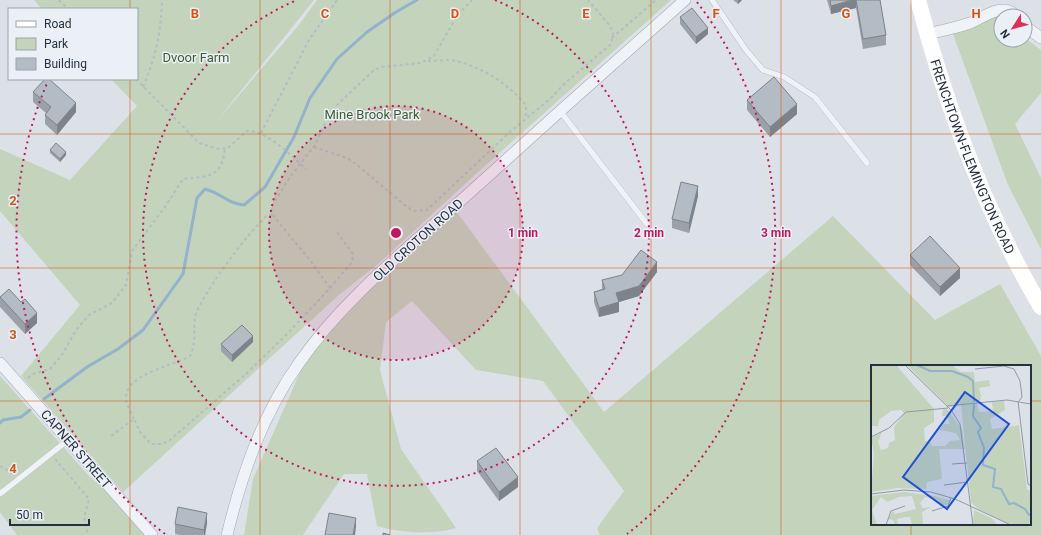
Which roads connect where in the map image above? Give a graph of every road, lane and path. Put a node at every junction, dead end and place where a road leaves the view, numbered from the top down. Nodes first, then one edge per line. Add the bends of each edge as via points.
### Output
1 (59, 0) edge
2 (162, 0) edge
3 (338, 0) edge
4 (472, 0) edge
5 (588, 0) edge
6 (656, 0) edge
7 (684, 0) edge
8 (712, 0) edge
9 (918, 0) edge
10 (67, 8) edge
11 (993, 12) edge
12 (927, 34) junction
13 (612, 38) junction
14 (427, 61) junction
15 (137, 80) edge
16 (143, 87) junction
17 (560, 111) junction
18 (526, 118) junction
19 (261, 133) junction
20 (314, 147) junction
21 (225, 148) junction
22 (867, 163) dead end
23 (301, 164) junction
24 (306, 169) dead end
25 (275, 218) junction
26 (647, 224) dead end
27 (337, 232) dead end
28 (330, 288) junction
29 (1041, 307) edge
30 (0, 363) edge
31 (18, 384) junction
32 (134, 419) junction
33 (111, 436) dead end
34 (68, 440) junction
35 (50, 454) junction
36 (0, 466) edge
37 (21, 477) junction
38 (1, 493) dead end
39 (88, 535) edge
40 (152, 535) edge
41 (227, 535) edge

1 - 10 path
2 - 16 path via 157,53
3 - 19 path via 309,40
4 - 14 path via 457,16 434,56
5 - 13 path via 610,26
6 - 13 path
7 - 17 street, OLD CROTON ROAD
8 - 22 lane via 763,70 784,77 815,97
9 - 12 main road, FRENCHTOWN-FLEMINGTON ROAD
11 - 12 street via 972,23
12 - 29 main road, FRENCHTOWN-FLEMINGTON ROAD via 941,80 976,172 998,224
13 - 18 path via 611,44
14 - 18 path via 455,61 482,70 506,84 521,99 526,105
14 - 20 path via 374,70 328,117
15 - 16 path
16 - 21 path via 199,143 218,150
17 - 26 lane
17 - 41 street, OLD CROTON ROAD via 374,280 318,338 281,391 252,449
18 - 20 path via 430,207 421,211 414,211 398,201 380,183 347,158
19 - 21 path via 247,130
19 - 23 path
20 - 23 path
21 - 31 path via 221,168 215,173 183,178 177,185 165,207 132,251 126,285 112,303 90,315 76,330 62,355 50,369 33,374
23 - 24 path
23 - 25 path via 272,206 271,211
25 - 28 path
25 - 32 path via 267,214 249,234 201,303 194,321 194,339 190,356 140,378 129,388 126,399
27 - 28 path via 353,254 352,262
28 - 32 path via 252,368 170,440 162,444 151,444 140,432
30 - 31 street, CAPNER STREET
31 - 34 street, CAPNER STREET
32 - 33 path
34 - 35 lane
34 - 40 street, CAPNER STREET
35 - 37 lane
35 - 39 path via 89,499 84,517
36 - 37 path
37 - 38 lane

